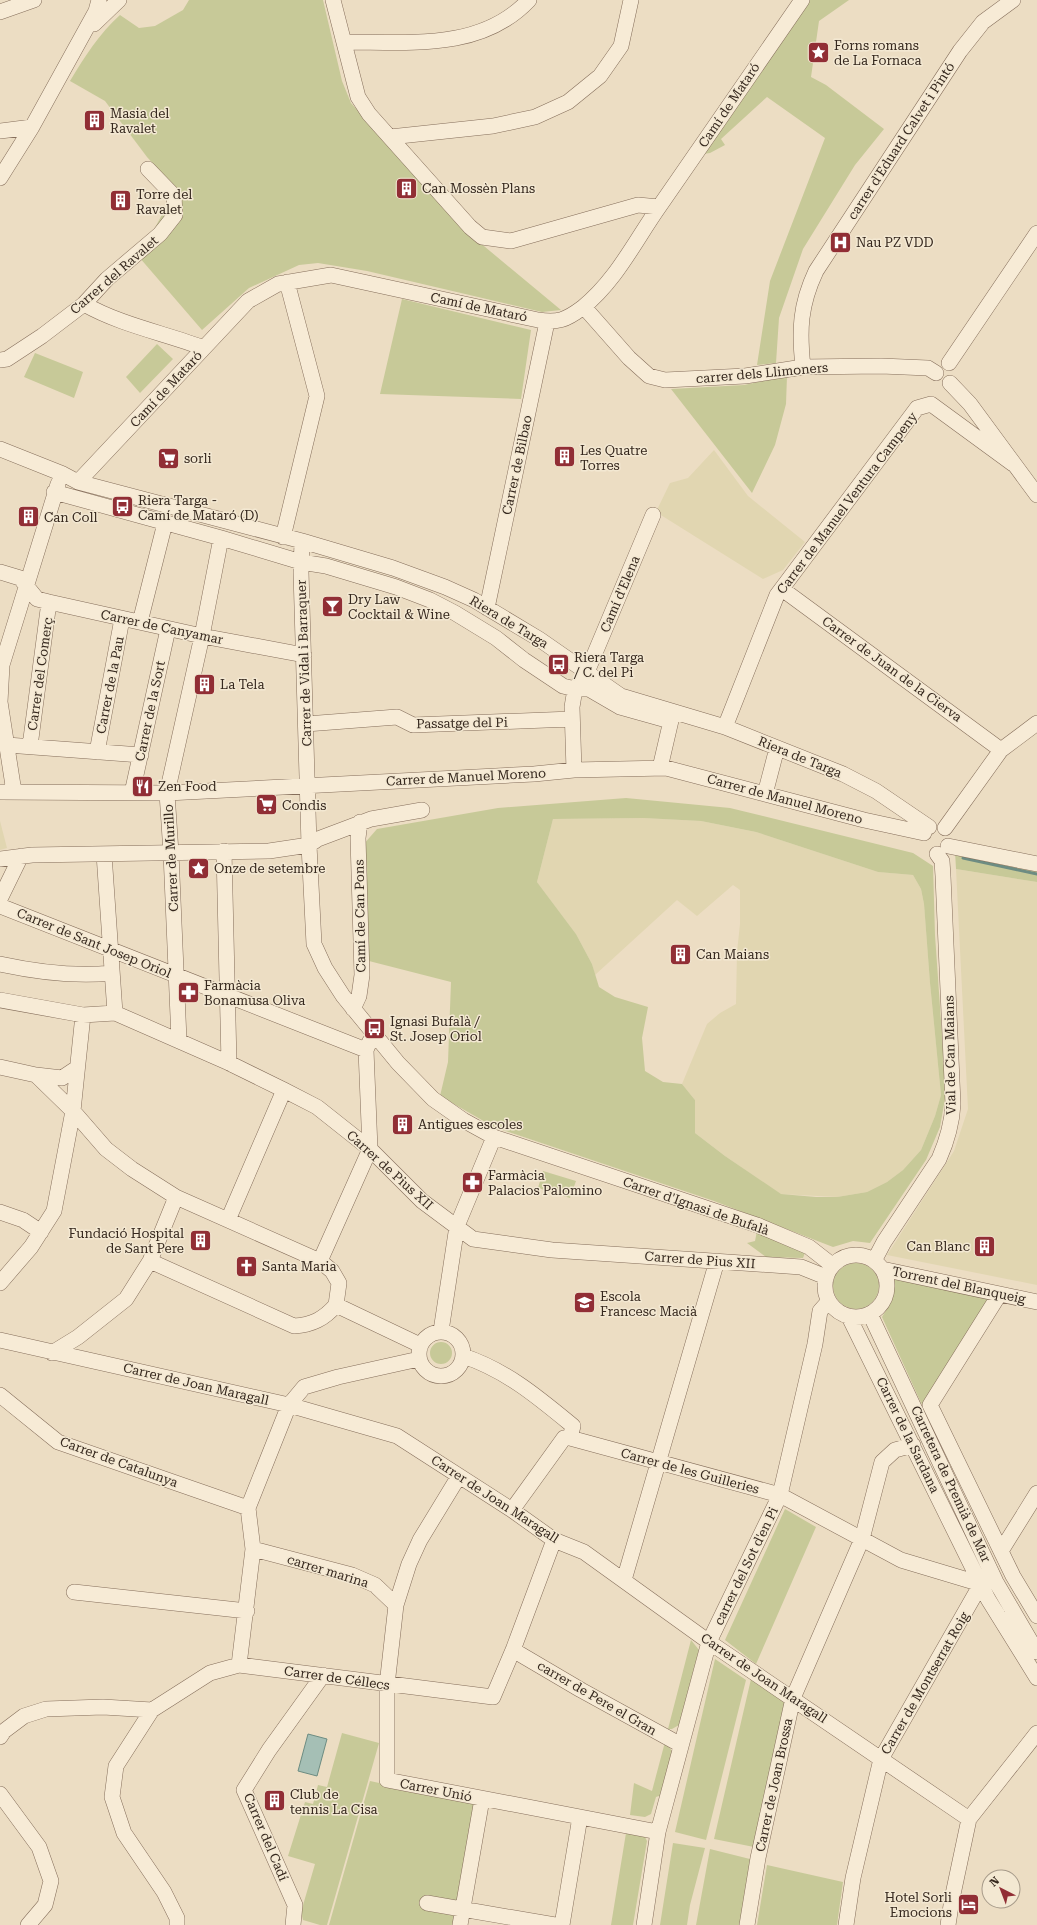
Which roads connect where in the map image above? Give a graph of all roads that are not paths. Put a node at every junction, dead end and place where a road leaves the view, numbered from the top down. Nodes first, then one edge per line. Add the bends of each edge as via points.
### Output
1 (34, 0) edge
2 (99, 0) edge
3 (119, 0) edge
4 (333, 0) edge
5 (529, 0) edge
6 (631, 0) edge
7 (802, 0) edge
8 (1013, 0) edge
9 (0, 12) edge
10 (84, 34) junction
11 (345, 42) junction
12 (32, 127) junction
13 (0, 131) edge
14 (390, 137) junction
15 (148, 169) dead end
16 (0, 178) edge
17 (659, 207) junction
18 (1037, 233) edge
19 (287, 282) junction
20 (84, 304) junction
21 (584, 307) junction
22 (547, 322) junction
23 (204, 348) junction
24 (0, 360) edge
25 (949, 363) junction
26 (803, 367) junction
27 (936, 372) junction
28 (950, 383) junction
29 (0, 449) edge
30 (1013, 464) junction
31 (63, 474) junction
32 (78, 482) junction
33 (54, 492) junction
34 (1037, 495) edge
35 (653, 515) dead end
36 (165, 523) junction
37 (283, 537) junction
38 (221, 538) junction
39 (302, 542) junction
40 (301, 562) junction
41 (0, 572) edge
42 (26, 586) junction
43 (782, 589) junction
44 (49, 602) junction
45 (487, 608) junction
46 (122, 619) junction
47 (140, 622) junction
48 (168, 629) junction
49 (202, 636) junction
50 (304, 655) junction
51 (587, 672) junction
52 (575, 689) junction
53 (672, 716) junction
54 (572, 719) junction
55 (1037, 723) edge
56 (306, 724) junction
57 (725, 727) junction
58 (7, 745) junction
59 (30, 746) junction
60 (777, 748) junction
61 (1001, 750) junction
62 (97, 752) junction
63 (141, 755) junction
64 (660, 768) junction
65 (574, 770) junction
66 (308, 786) junction
67 (7, 792) edge
68 (132, 793) junction
69 (167, 793) junction
70 (765, 794) junction
71 (422, 810) dead end
72 (360, 822) junction
73 (945, 828) junction
74 (926, 830) junction
75 (309, 845) junction
76 (943, 850) junction
77 (224, 851) junction
78 (171, 852) junction
79 (104, 854) junction
80 (21, 856) junction
81 (0, 859) edge
82 (1037, 864) edge
83 (0, 899) edge
84 (0, 906) edge
85 (110, 949) junction
86 (0, 964) edge
87 (112, 973) junction
88 (176, 975) junction
89 (228, 996) junction
90 (0, 1000) edge
91 (353, 1009) junction
92 (115, 1013) junction
93 (83, 1015) junction
94 (373, 1035) junction
95 (179, 1040) junction
96 (366, 1050) junction
97 (229, 1063) junction
98 (0, 1067) edge
99 (77, 1068) junction
100 (36, 1076) junction
101 (284, 1090) junction
102 (73, 1111) junction
103 (494, 1137) junction
104 (370, 1149) junction
105 (176, 1197) junction
106 (0, 1212) edge
107 (228, 1220) junction
108 (457, 1226) junction
109 (41, 1232) junction
110 (150, 1261) junction
111 (320, 1261) junction
112 (716, 1261) junction
113 (878, 1265) junction
114 (829, 1271) junction
115 (0, 1283) edge
116 (999, 1295) junction
117 (828, 1302) junction
118 (1037, 1302) edge
119 (336, 1305) junction
120 (870, 1314) junction
121 (849, 1317) junction
122 (441, 1331) junction
123 (0, 1340) edge
124 (52, 1352) junction
125 (419, 1352) junction
126 (463, 1356) junction
127 (0, 1395) edge
128 (289, 1405) junction
129 (570, 1438) junction
130 (912, 1444) junction
131 (658, 1462) junction
132 (459, 1476) junction
133 (1037, 1493) edge
134 (780, 1495) junction
135 (248, 1508) junction
136 (512, 1510) junction
137 (862, 1539) junction
138 (554, 1540) junction
139 (253, 1549) junction
140 (1000, 1551) junction
141 (624, 1580) junction
142 (981, 1584) junction
143 (74, 1592) dead end
144 (396, 1605) junction
145 (247, 1610) junction
146 (1037, 1616) edge
147 (709, 1642) junction
148 (513, 1650) junction
149 (1037, 1652) edge
150 (240, 1665) junction
151 (323, 1675) junction
152 (1037, 1678) edge
153 (387, 1685) junction
154 (793, 1698) junction
155 (152, 1710) junction
156 (1037, 1733) edge
157 (0, 1737) edge
158 (681, 1745) junction
159 (880, 1759) junction
160 (0, 1794) edge
161 (482, 1799) junction
162 (580, 1817) junction
163 (969, 1818) junction
164 (658, 1832) junction
165 (427, 1903) dead end
166 (462, 1909) junction
167 (28, 1925) edge
168 (177, 1925) edge
169 (293, 1925) edge
170 (460, 1925) edge
171 (555, 1925) edge
172 (562, 1925) edge
173 (644, 1925) edge
174 (747, 1925) edge
175 (846, 1925) edge
176 (948, 1925) edge

1 - 9 street
2 - 10 street
3 - 10 street
4 - 11 street
5 - 11 street via 518,12 494,27 462,38 426,42
6 - 14 street via 621,46 600,76 568,102 535,117 493,126
7 - 17 street, Camí de Mataró
8 - 26 street, carrer d'Eduard Calvet i Pintó via 983,22 960,51 816,271 807,290 801,316 800,344
10 - 12 street
11 - 14 street via 358,97 369,114
12 - 13 street
12 - 16 street
14 - 17 street via 470,228 482,237 511,241 638,206
15 - 20 street, Carrer del Ravalet via 174,196 176,215 160,234 107,279
17 - 21 street, Camí de Mataró via 612,278
18 - 25 street
19 - 22 street, Camí de Mataró via 331,275
19 - 23 street, Camí de Mataró via 278,284 248,301
19 - 37 street via 317,396
20 - 23 street via 103,315
20 - 24 street, Carrer del Ravalet via 42,336 7,359
21 - 22 street, Camí de Mataró via 560,321
21 - 26 street, carrer dels Llimoners via 629,358 649,376 665,380 745,376
22 - 45 street, Carrer de Bilbao
23 - 32 street, Camí de Mataró
25 - 27 street via 939,366
25 - 28 street via 957,372
26 - 27 street, carrer dels Llimoners via 881,366 928,368
27 - 28 street via 941,382
28 - 30 street via 970,404
29 - 31 street, Riera de Targa
30 - 34 street
30 - 43 street, Carrer de Manuel Ventura Campeny via 931,404 918,408
31 - 32 street, Riera de Targa
31 - 33 street
32 - 37 street, Riera de Targa
33 - 36 street
33 - 42 street
35 - 51 street, Camí d'Elena
36 - 38 street
36 - 47 street
37 - 39 street, Riera de Targa
38 - 40 street
38 - 49 street, Carrer de Murillo
39 - 40 street, Carrer de Vidal i Barraquer
39 - 45 street, Riera de Targa via 393,568 445,587
40 - 50 street, Carrer de Vidal i Barraquer
40 - 52 street via 326,566 430,600 496,638 551,679
41 - 42 street, Carrer de Canyamar via 20,578
42 - 44 street, Carrer de Canyamar via 37,599
42 - 58 street via 2,665 0,702
43 - 57 street, Carrer de Manuel Ventura Campeny via 777,595
43 - 61 street, Carrer de Juan de la Cierva
44 - 46 street, Carrer de Canyamar
44 - 59 street, Carrer del Comerç
45 - 51 street, Riera de Targa
46 - 47 street, Carrer de Canyamar
46 - 62 street, Carrer de la Pau
47 - 48 street, Carrer de Canyamar
48 - 49 street, Carrer de Canyamar
48 - 63 street, Carrer de la Sort
49 - 50 street, Carrer de Canyamar
49 - 69 street, Carrer de Murillo
50 - 56 street, Carrer de Vidal i Barraquer
51 - 52 street, Camí d'Elena
51 - 53 street, Riera de Targa via 621,696
52 - 53 street via 589,689 620,707
52 - 54 street
53 - 57 street, Riera de Targa
53 - 64 street
54 - 56 street, Passatge del Pi via 413,725 397,717
54 - 65 street
55 - 61 street
56 - 66 street, Carrer de Vidal i Barraquer
57 - 60 street, Riera de Targa
58 - 59 street
58 - 67 street
59 - 62 street
60 - 70 street
60 - 74 street, Riera de Targa via 849,777 876,791
61 - 73 street
62 - 63 street
63 - 68 street, Carrer de la Sort
64 - 65 street, Carrer de Manuel Moreno
64 - 70 street, Carrer de Manuel Moreno
65 - 66 street, Carrer de Manuel Moreno
66 - 69 street, Carrer de Manuel Moreno
66 - 75 street
67 - 68 street, Carrer de Manuel Moreno
68 - 69 street, Carrer de Manuel Moreno
69 - 78 street, Carrer de Murillo
70 - 74 street, Carrer de Manuel Moreno via 864,820
71 - 72 street
72 - 75 street
72 - 91 street, Camí de Can Pons via 358,838 362,975 359,996
73 - 74 street via 938,826
73 - 76 street via 950,837
74 - 76 street via 922,842 924,848 933,853
75 - 77 street via 269,851
75 - 91 street, Carrer d'Ignasi de Bufalà via 314,944 325,968
76 - 82 street
76 - 113 street, Vial de Can Maians via 952,1118 939,1159 886,1238
77 - 78 street
77 - 89 street
78 - 79 street
78 - 88 street, Carrer de Murillo
79 - 80 street
79 - 85 street
80 - 81 street
80 - 83 street
84 - 85 street, Carrer de Sant Josep Oriol
85 - 87 street
85 - 88 street, Carrer de Sant Josep Oriol
86 - 87 street via 29,971
87 - 92 street
88 - 89 street, Carrer de Sant Josep Oriol
88 - 95 street, Carrer de Murillo
89 - 96 street, Carrer de Sant Josep Oriol
89 - 97 street
90 - 93 street
91 - 94 street, Carrer d'Ignasi de Bufalà
92 - 93 street
92 - 95 street, Carrer de Pius XII
93 - 99 street
94 - 96 street
94 - 103 street, Carrer d'Ignasi de Bufalà via 432,1099
95 - 97 street, Carrer de Pius XII
96 - 104 street
97 - 101 street, Carrer de Pius XII
98 - 100 street
99 - 100 street via 62,1078
99 - 102 street
100 - 102 street
101 - 104 street, Carrer de Pius XII via 317,1107
101 - 107 street
102 - 105 street via 106,1149
102 - 109 street via 54,1211
103 - 108 street
103 - 114 street, Carrer d'Ignasi de Bufalà via 757,1225 809,1247
104 - 108 street, Carrer de Pius XII via 422,1201
104 - 111 street
105 - 107 street
105 - 110 street
106 - 109 street via 23,1220
107 - 111 street
108 - 112 street, Carrer de Pius XII via 473,1239 552,1250
108 - 122 street
109 - 115 street
110 - 119 street via 294,1326 308,1325 320,1320
110 - 124 street via 126,1299 78,1337
111 - 119 street via 332,1271 339,1283
112 - 114 street, Carrer de Pius XII
112 - 131 street
113 - 114 street via 865,1256 846,1256
113 - 116 street, Torrent del Blanqueig
113 - 120 street via 886,1278 887,1288 879,1307
114 - 117 street via 824,1290
116 - 118 street, Torrent del Blanqueig
116 - 140 street via 930,1405
117 - 121 street via 837,1311
117 - 134 street, carrer del Sot d'en Pi via 820,1311 815,1344
119 - 125 street
120 - 121 street
120 - 149 street, Carretera de Premià de Mar via 996,1582
121 - 130 street, Carrer de la Sardana
122 - 125 street via 427,1336
122 - 126 street via 457,1337 462,1344
123 - 124 street, Carrer de Joan Maragall
124 - 128 street, Carrer de Joan Maragall
125 - 126 street via 423,1368 439,1376 453,1372 459,1367
125 - 128 street via 304,1387
126 - 129 street via 484,1363 509,1377 538,1398 573,1426
127 - 135 street, Carrer de Catalunya via 58,1442
128 - 132 street, Carrer de Joan Maragall via 397,1436
128 - 135 street
129 - 131 street, Carrer de les Guilleries
129 - 136 street via 564,1438
130 - 137 street, Carrer de Joan Brossa via 895,1450 882,1462
130 - 142 street, Carrer de la Sardana
131 - 134 street, Carrer de les Guilleries
131 - 141 street
132 - 136 street, Carrer de Joan Maragall
132 - 144 street, Carrer Unió via 420,1540 409,1564
133 - 140 street
134 - 137 street, Carrer de les Guilleries
134 - 147 street, carrer del Sot d'en Pi
135 - 139 street
136 - 138 street, Carrer de Joan Maragall
137 - 142 street, Carrer de les Guilleries via 900,1560
137 - 154 street, Carrer de Joan Brossa
138 - 141 street, Carrer de Joan Maragall via 584,1552
138 - 148 street, Carrer de Céllecs
139 - 144 street, carrer marina via 352,1575 375,1585
139 - 145 street
140 - 146 street
141 - 147 street, Carrer de Joan Maragall
142 - 152 street, Carrer de la Sardana
142 - 159 street, Carrer de Montserrat Roig
143 - 145 street
144 - 153 street, Carrer Unió
145 - 150 street
147 - 154 street, Carrer de Joan Maragall
147 - 158 street, carrer del Sot d'en Pi
148 - 153 street, Carrer de Céllecs via 493,1697
148 - 158 street, carrer de Pere el Gran
150 - 151 street, Carrer de Céllecs
150 - 155 street, Carrer de Céllecs via 210,1673
151 - 153 street, Carrer de Céllecs
151 - 169 street, Carrer del Cadí via 269,1750 244,1790 296,1905
153 - 161 street, Carrer Unió via 386,1780
154 - 159 street, Carrer de Joan Maragall
154 - 174 street, Carrer de Joan Brossa via 758,1858
155 - 157 street via 103,1707 46,1709 24,1716
155 - 168 street via 116,1766 112,1797 124,1833 164,1892 177,1918
156 - 163 street
158 - 164 street, carrer del Sot d'en Pi
159 - 163 street, Carrer de Joan Maragall
159 - 175 street, Carrer de Montserrat Roig via 853,1878
160 - 167 street via 39,1847 51,1880 45,1905
161 - 162 street, Carrer Unió
161 - 166 street
162 - 164 street, Carrer Unió
162 - 172 street
163 - 176 street
164 - 173 street, carrer del Sot d'en Pi
165 - 166 street
166 - 170 street
166 - 171 street

